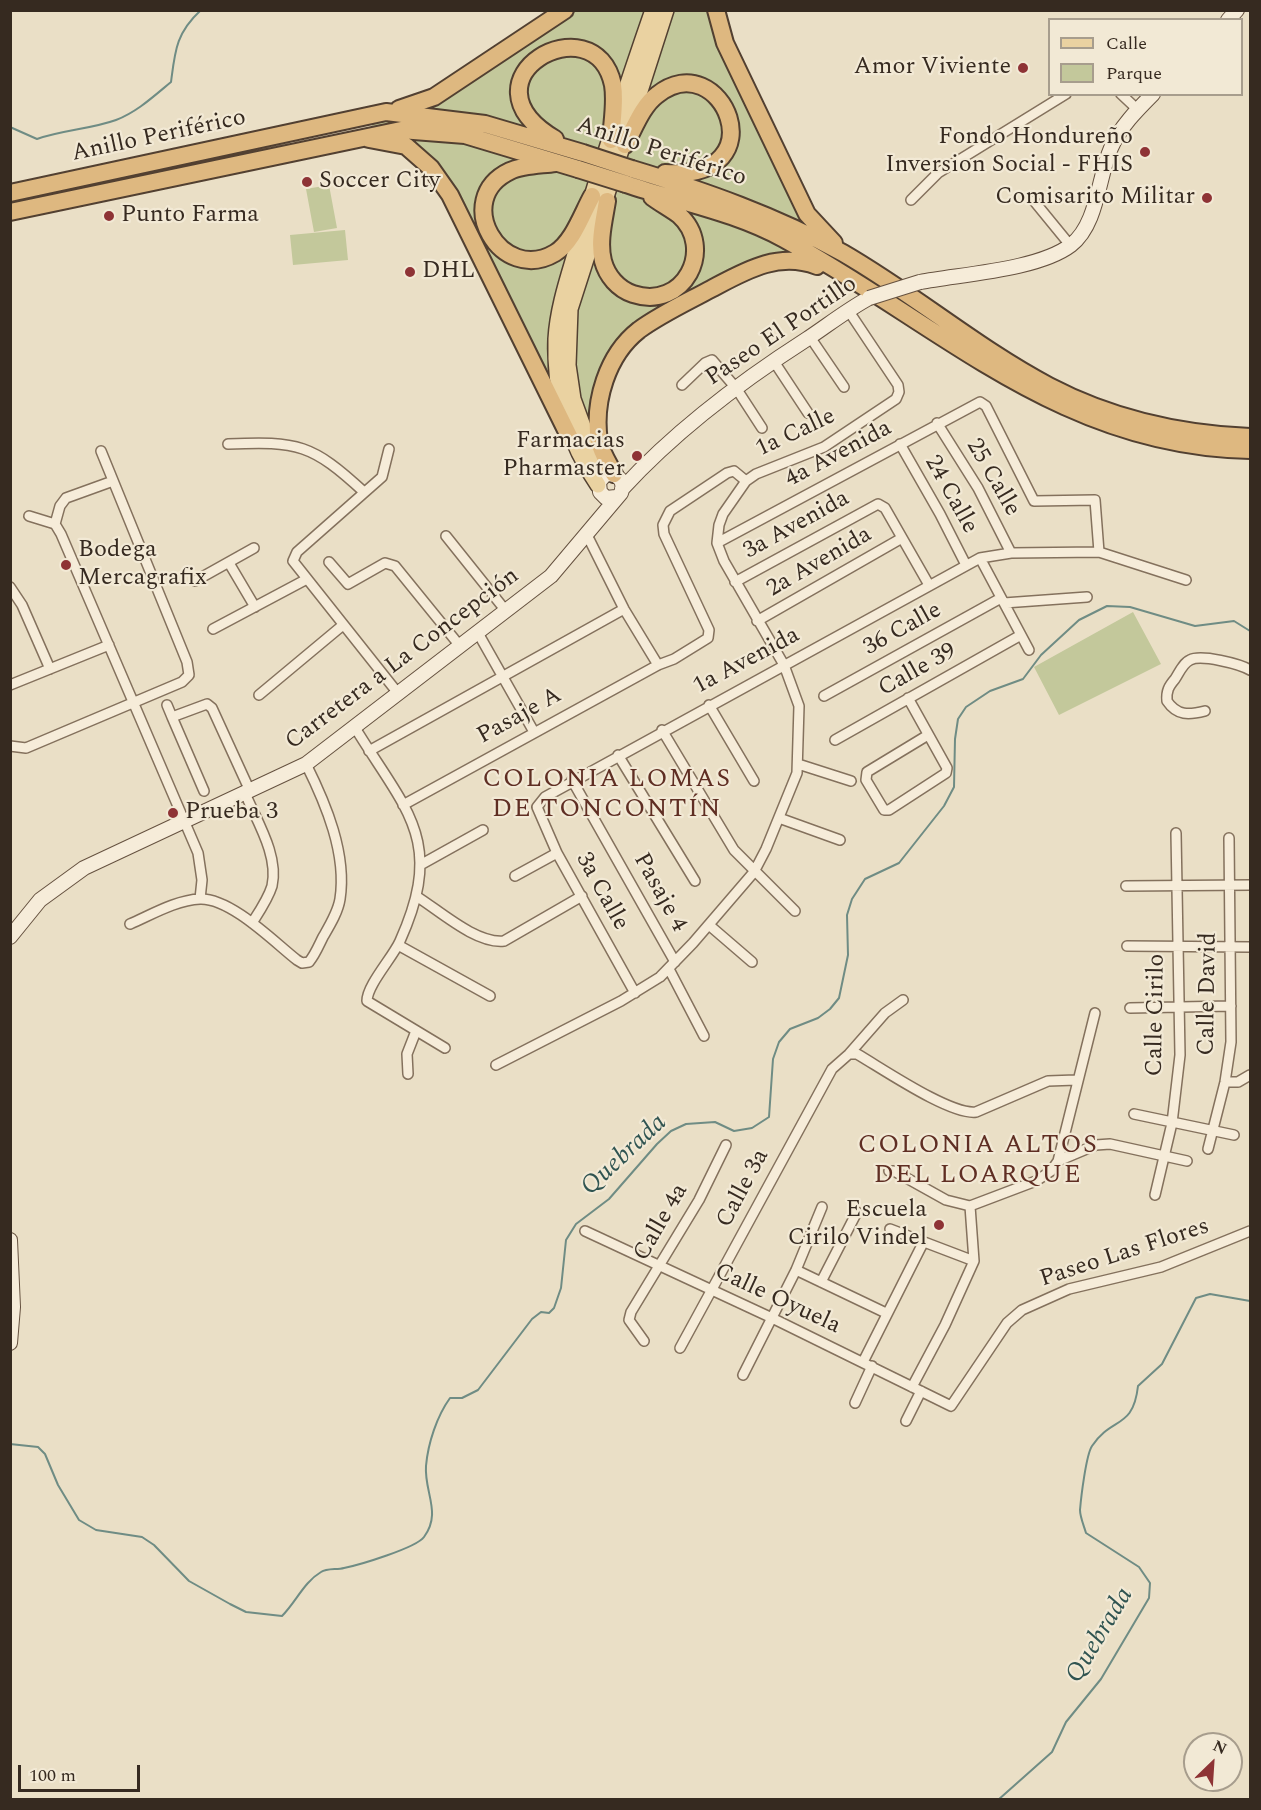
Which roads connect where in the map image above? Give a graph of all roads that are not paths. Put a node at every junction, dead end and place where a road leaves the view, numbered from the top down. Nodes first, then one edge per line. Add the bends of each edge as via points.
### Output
1 (566, 10) edge
2 (653, 10) edge
3 (666, 10) edge
4 (716, 10) edge
5 (1063, 96) edge
6 (1123, 96) edge
7 (1152, 96) edge
8 (1138, 110) junction
9 (386, 112) junction
10 (360, 137) junction
11 (618, 143) junction
12 (578, 157) junction
13 (558, 163) junction
14 (635, 178) junction
15 (10, 193) edge
16 (600, 198) junction
17 (911, 201) dead end
18 (1034, 201) dead end
19 (10, 212) edge
20 (1070, 245) junction
21 (845, 255) junction
22 (851, 279) junction
23 (848, 310) junction
24 (810, 337) junction
25 (773, 360) junction
26 (682, 385) dead end
27 (844, 387) dead end
28 (736, 388) junction
29 (808, 413) dead end
30 (937, 423) junction
31 (762, 428) dead end
32 (1251, 437) edge
33 (570, 438) junction
34 (228, 444) dead end
35 (900, 444) junction
36 (389, 449) dead end
37 (1251, 450) edge
38 (100, 451) dead end
39 (645, 464) junction
40 (614, 475) junction
41 (113, 481) junction
42 (746, 481) junction
43 (599, 488) junction
44 (364, 492) junction
45 (619, 493) junction
46 (29, 516) dead end
47 (55, 524) junction
48 (590, 529) junction
49 (446, 536) dead end
50 (902, 538) junction
51 (717, 543) junction
52 (254, 548) dead end
53 (1099, 552) junction
54 (1011, 553) junction
55 (980, 558) junction
56 (328, 562) dead end
57 (229, 563) junction
58 (966, 565) junction
59 (307, 579) junction
60 (1186, 580) dead end
61 (195, 581) dead end
62 (735, 582) junction
63 (929, 585) junction
64 (10, 587) edge
65 (1087, 597) dead end
66 (1003, 601) junction
67 (255, 607) junction
68 (624, 609) junction
69 (506, 611) junction
70 (757, 621) junction
71 (343, 625) junction
72 (213, 629) dead end
73 (478, 633) junction
74 (1021, 635) junction
75 (109, 645) junction
76 (460, 646) junction
77 (1029, 650) dead end
78 (658, 665) junction
79 (784, 665) junction
80 (50, 669) junction
81 (1251, 670) edge
82 (504, 677) junction
83 (10, 685) edge
84 (397, 692) junction
85 (259, 695) dead end
86 (824, 696) dead end
87 (908, 698) junction
88 (134, 702) junction
89 (167, 705) dead end
90 (709, 705) junction
91 (1205, 711) dead end
92 (172, 717) junction
93 (354, 726) junction
94 (662, 730) junction
95 (534, 732) junction
96 (928, 735) junction
97 (835, 740) dead end
98 (10, 746) edge
99 (369, 751) junction
100 (618, 755) junction
101 (306, 764) junction
102 (798, 764) junction
103 (572, 780) junction
104 (754, 781) dead end
105 (851, 781) dead end
106 (204, 791) dead end
107 (248, 792) junction
108 (403, 805) junction
109 (537, 807) joint
110 (779, 818) junction
111 (183, 821) junction
112 (483, 830) dead end
113 (1176, 834) dead end
114 (1229, 838) dead end
115 (840, 840) dead end
116 (557, 853) junction
117 (422, 864) junction
118 (754, 872) junction
119 (515, 876) dead end
120 (695, 881) dead end
121 (1177, 885) junction
122 (1228, 885) junction
123 (1251, 885) edge
124 (1126, 886) dead end
125 (416, 896) junction
126 (582, 896) junction
127 (200, 899) junction
128 (795, 911) dead end
129 (252, 923) junction
130 (130, 924) dead end
131 (709, 925) junction
132 (10, 938) edge
133 (398, 945) junction
134 (1127, 946) dead end
135 (1178, 946) junction
136 (1230, 946) junction
137 (1251, 947) edge
138 (752, 962) dead end
139 (672, 966) junction
140 (635, 993) junction
141 (490, 996) dead end
142 (903, 1000) dead end
143 (1231, 1006) junction
144 (1130, 1008) dead end
145 (1179, 1008) junction
146 (1095, 1013) dead end
147 (416, 1031) junction
148 (704, 1036) dead end
149 (445, 1048) dead end
150 (849, 1054) junction
151 (496, 1065) dead end
152 (408, 1074) dead end
153 (1251, 1075) edge
154 (1076, 1080) junction
155 (1225, 1082) junction
156 (1134, 1114) dead end
157 (1172, 1123) junction
158 (1212, 1131) junction
159 (1234, 1135) dead end
160 (726, 1146) dead end
161 (1208, 1149) dead end
162 (1163, 1155) junction
163 (1058, 1161) junction
164 (1187, 1161) dead end
165 (889, 1171) dead end
166 (1155, 1195) dead end
167 (970, 1206) junction
168 (822, 1207) dead end
169 (857, 1212) dead end
170 (890, 1229) dead end
171 (585, 1231) dead end
172 (1251, 1232) edge
173 (10, 1240) edge
174 (924, 1243) junction
175 (974, 1262) junction
176 (659, 1266) junction
177 (796, 1270) junction
178 (821, 1282) junction
179 (712, 1291) junction
180 (886, 1313) junction
181 (772, 1318) junction
182 (644, 1341) dead end
183 (10, 1343) edge
184 (680, 1348) dead end
185 (868, 1364) junction
186 (743, 1375) dead end
187 (912, 1387) junction
188 (921, 1391) junction
189 (855, 1403) dead end
190 (951, 1406) joint
191 (906, 1421) dead end

1 - 9 highway via 434,97
2 - 11 main road
3 - 11 main road
4 - 21 highway via 726,43 807,214
5 - 17 street via 938,173
6 - 8 street
7 - 8 main road, Paseo El Portillo
8 - 20 main road, Paseo El Portillo via 1112,146 1090,215
9 - 12 highway, Anillo Periférico via 485,124
9 - 15 highway, Anillo Periférico
10 - 13 highway, Anillo Periférico via 401,130 440,131 488,140
10 - 19 highway, Anillo Periférico
10 - 33 highway via 406,146 431,168 450,195
11 - 12 highway via 614,96 606,68 581,47 553,47 540,53 524,73 519,87 521,104 540,130
11 - 14 highway via 663,90 690,85 704,88 716,96 731,119 729,145 712,166 685,175
11 - 16 main road
12 - 13 highway, Anillo Periférico
12 - 14 highway, Anillo Periférico, bridge
13 - 16 highway via 511,170 492,185 484,200 483,213 486,228 504,251 529,260 557,252
14 - 16 highway via 680,216 693,240 692,268 682,284 664,296 646,298 622,290 609,276 603,260
14 - 21 highway, Anillo Periférico via 750,208
14 - 22 highway, Anillo Periférico via 758,226
16 - 33 main road via 561,306 556,339 561,401
16 - 40 main road via 570,309 567,356 573,399 584,430 599,461
18 - 20 street
20 - 23 main road, Paseo El Portillo, bridge via 1053,255 1011,267 920,282 869,298
21 - 32 highway, Anillo Periférico via 1014,365 1100,409 1162,427
22 - 37 highway, Anillo Periférico via 1009,378 1093,420 1150,438
22 - 40 highway via 791,259 766,263 639,331 612,363 602,387 599,443
23 - 24 main road, Paseo El Portillo
23 - 42 street, 1a Calle via 898,385 896,399 824,447
24 - 25 main road, Paseo El Portillo
24 - 27 street
25 - 28 main road, Paseo El Portillo
25 - 29 street
26 - 28 street via 712,360
28 - 31 street
28 - 39 main road, Paseo El Portillo
30 - 35 street, 4a Avenida
30 - 53 street, 4a Avenida via 980,402 986,406 1034,501 1095,500
30 - 54 street, 25 Calle via 978,488
33 - 43 main road
34 - 44 street via 268,442 314,452 332,462
35 - 51 street, 4a Avenida
35 - 58 street, 24 Calle
36 - 44 street via 382,477
38 - 41 street
39 - 40 main road, Paseo El Portillo
39 - 45 main road, Paseo El Portillo
40 - 43 main road via 603,477
40 - 45 main road via 622,482
41 - 47 street via 66,498
41 - 88 street via 189,671 182,682
42 - 51 street via 723,514
42 - 78 street, 1a Calle via 731,471 665,517 664,534 710,634 674,659
43 - 45 main road via 606,498
43 - 48 main road
44 - 59 street via 294,555 294,564
45 - 48 main road, Carretera a La Concepción
46 - 47 street
47 - 75 street
48 - 68 street
48 - 69 main road, Carretera a La Concepción via 551,576
49 - 69 street
50 - 62 street, 3a Avenida via 885,508 878,504
50 - 63 street
50 - 70 street, 2a Avenida
51 - 62 street
52 - 57 street
53 - 54 street, 1a Avenida
53 - 60 street, 1a Avenida
54 - 55 street, 1a Avenida
55 - 58 street, 1a Avenida
55 - 66 street
56 - 76 street via 348,584 385,563 395,566
57 - 61 street
57 - 67 street
58 - 63 street, 1a Avenida
59 - 67 street
59 - 71 street
62 - 70 street
63 - 79 street, 1a Avenida
64 - 80 street
65 - 66 street
66 - 74 street
66 - 86 street, 36 Calle
67 - 72 street
68 - 78 street
68 - 82 street
69 - 73 main road, Carretera a La Concepción
70 - 79 street
71 - 84 street
71 - 85 street
73 - 76 main road, Carretera a La Concepción
73 - 82 street
74 - 77 street
74 - 87 street, Calle 39
75 - 80 street
75 - 88 street
76 - 84 main road, Carretera a La Concepción
78 - 95 street, Pasaje A
79 - 90 street, 1a Avenida
79 - 102 street via 799,706
80 - 83 street
81 - 91 street via 1201,658 1186,663 1170,686 1167,701 1187,715
82 - 95 street
82 - 99 street
84 - 93 main road, Carretera a La Concepción
87 - 96 street
87 - 97 street, Calle 39
88 - 98 street via 26,748
88 - 111 street
89 - 92 street
90 - 94 street, 1a Avenida
90 - 104 street
92 - 106 street
92 - 107 street via 202,704 212,708
93 - 99 street
93 - 101 main road, Carretera a La Concepción
94 - 100 street, 1a Avenida
94 - 118 street via 734,850
95 - 108 street, Pasaje A
96 - 96 street via 946,768 944,777 889,810 880,806 865,776 867,772
99 - 108 street
100 - 103 street, 1a Avenida
100 - 120 street
101 - 107 main road, Carretera a La Concepción
101 - 129 street via 340,858 340,901 306,963
102 - 105 street
102 - 110 street
103 - 109 street, 1a Avenida via 545,797
103 - 139 street, Pasaje 4
107 - 111 main road, Carretera a La Concepción
107 - 129 street via 273,869 272,885
108 - 117 street via 413,822
109 - 116 street, 3a Calle
110 - 115 street
110 - 118 street
111 - 127 street via 201,864
111 - 132 main road, Carretera a La Concepción via 84,868 40,900
112 - 117 street
113 - 121 street, Calle Cirilo
114 - 122 street, Calle David
116 - 119 street
116 - 126 street, 3a Calle
117 - 125 street
118 - 128 street
118 - 131 street
121 - 122 street
121 - 124 street
121 - 135 street, Calle Cirilo
122 - 123 street
122 - 136 street, Calle David
125 - 126 street via 494,942 504,941
125 - 133 street
126 - 140 street, 3a Calle
127 - 129 street via 216,902
127 - 130 street
131 - 138 street
131 - 139 street
133 - 141 street
133 - 147 street via 367,1001
134 - 135 street
135 - 136 street
135 - 145 street, Calle Cirilo
136 - 137 street
136 - 143 street, Calle David
139 - 140 street
139 - 148 street, Pasaje 4
140 - 151 street
142 - 150 street, Calle 3a via 880,1018
143 - 145 street
143 - 155 street, Calle David
144 - 145 street
145 - 157 street, Calle Cirilo via 1180,1055
146 - 154 street
147 - 149 street
147 - 152 street via 406,1054
150 - 154 street via 857,1054 966,1113 1048,1081
150 - 179 street, Calle 3a via 832,1070
153 - 155 street via 1238,1082
154 - 163 street
155 - 158 street, Calle David
156 - 157 street
157 - 158 street
157 - 162 street, Calle Cirilo
158 - 159 street
158 - 161 street, Calle David
160 - 176 street, Calle 4a
162 - 163 street via 1110,1144 1096,1145
162 - 164 street
162 - 166 street, Calle Cirilo
163 - 167 street via 1036,1180
165 - 167 street via 946,1200
167 - 175 street
168 - 177 street
169 - 178 street
170 - 174 street
171 - 176 street, Calle Oyuela
172 - 190 street, Paseo Las Flores via 1161,1266 1069,1289 1022,1310 1007,1323
173 - 183 main road
174 - 175 street
174 - 180 street
175 - 187 street
176 - 179 street, Calle Oyuela
176 - 182 street, Calle 4a via 629,1320
177 - 178 street
177 - 181 street
178 - 180 street
179 - 181 street, Calle Oyuela
179 - 184 street, Calle 3a
180 - 185 street
181 - 185 street, Calle Oyuela
181 - 186 street
185 - 187 street, Calle Oyuela
185 - 189 street
187 - 188 street, Calle Oyuela
188 - 190 street, Calle Oyuela
188 - 191 street

